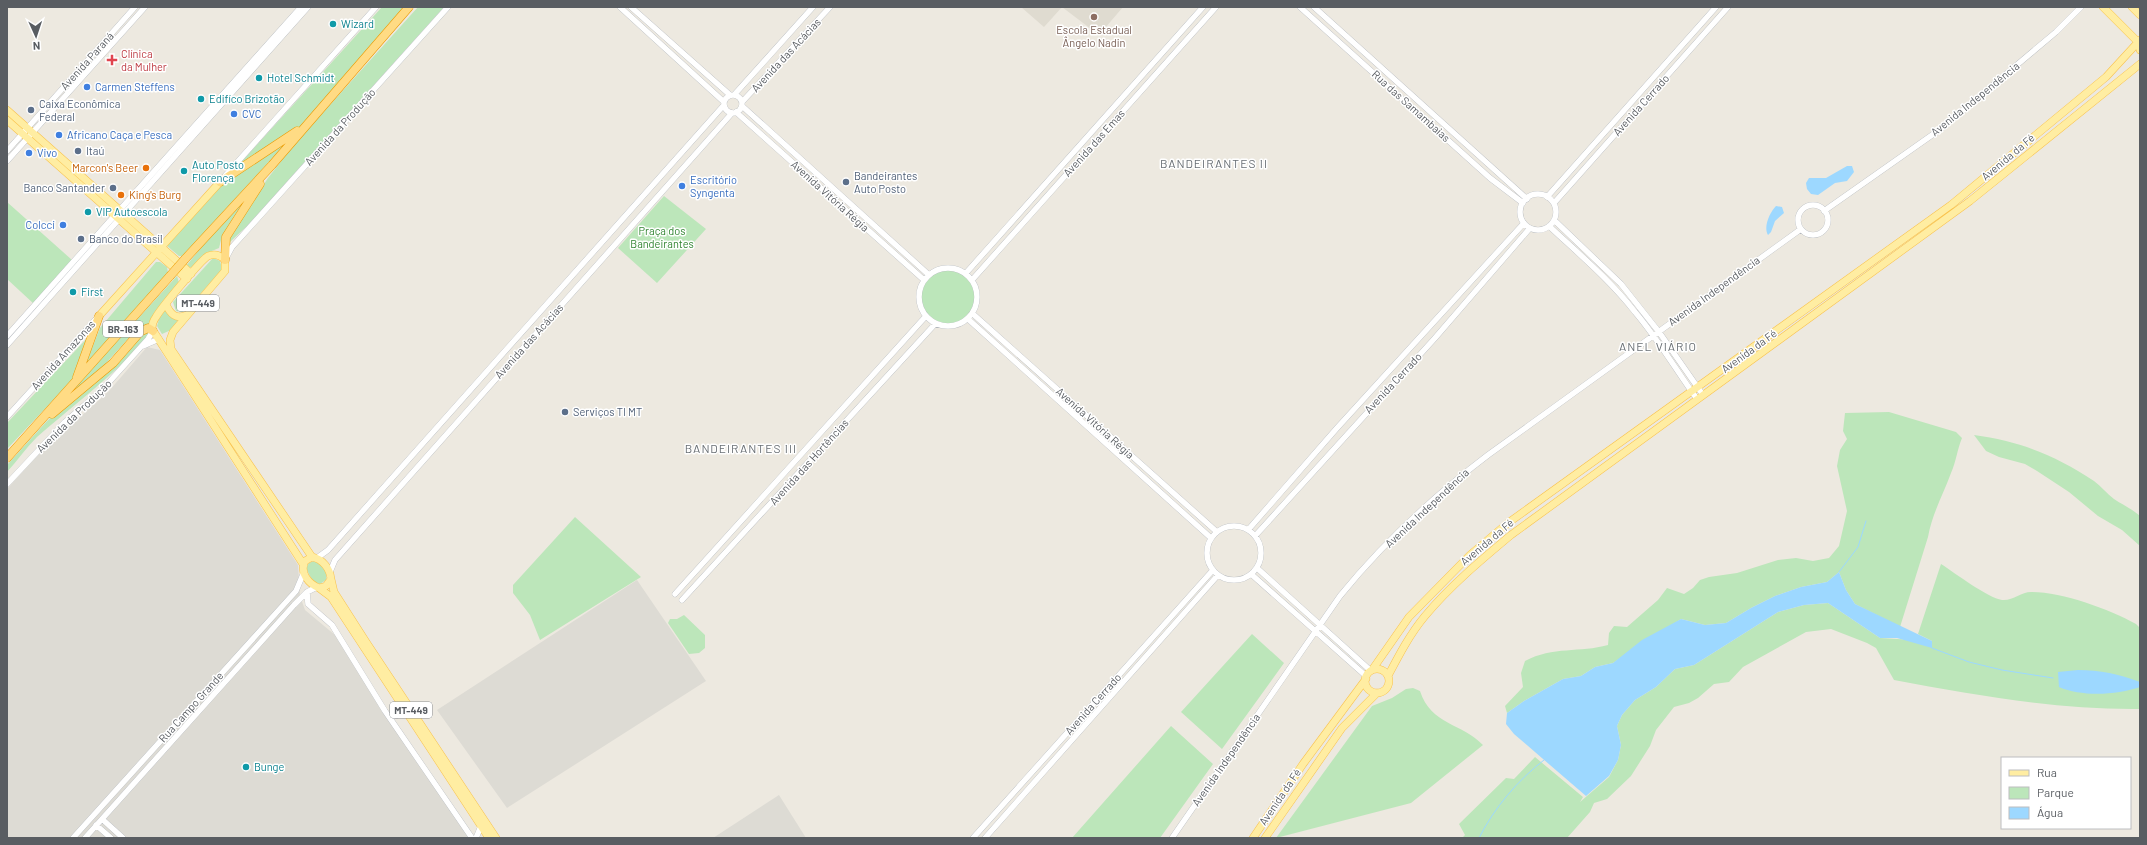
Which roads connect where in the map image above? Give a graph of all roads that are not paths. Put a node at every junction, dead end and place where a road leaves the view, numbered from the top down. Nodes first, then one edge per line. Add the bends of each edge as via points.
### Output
1 (135, 7) edge
2 (145, 7) edge
3 (300, 7) edge
4 (308, 7) edge
5 (376, 7) edge
6 (409, 7) edge
7 (413, 7) edge
8 (448, 7) edge
9 (620, 7) edge
10 (631, 7) edge
11 (813, 7) edge
12 (830, 7) edge
13 (1203, 7) edge
14 (1216, 7) edge
15 (1300, 7) edge
16 (1314, 7) edge
17 (1716, 7) edge
18 (1728, 7) edge
19 (2081, 7) edge
20 (2103, 7) edge
21 (2132, 7) edge
22 (2140, 15) edge
23 (399, 18) junction
24 (2139, 44) edge
25 (2140, 64) edge
26 (732, 95) junction
27 (724, 103) junction
28 (742, 104) junction
29 (7, 110) edge
30 (734, 112) junction
31 (7, 120) edge
32 (304, 127) junction
33 (27, 133) junction
34 (7, 151) edge
35 (7, 161) edge
36 (272, 165) junction
37 (220, 182) junction
38 (1547, 197) junction
39 (1527, 198) junction
40 (1523, 203) junction
41 (1554, 203) junction
42 (1824, 211) junction
43 (119, 215) junction
44 (1554, 220) junction
45 (1524, 223) junction
46 (1549, 226) junction
47 (1530, 228) junction
48 (1800, 229) junction
49 (228, 248) junction
50 (158, 250) junction
51 (214, 255) junction
52 (225, 260) junction
53 (175, 264) dead end
54 (182, 271) dead end
55 (966, 273) junction
56 (929, 274) junction
57 (189, 277) junction
58 (924, 280) junction
59 (972, 280) junction
60 (166, 304) junction
61 (188, 314) junction
62 (973, 314) junction
63 (99, 316) junction
64 (926, 316) junction
65 (968, 319) junction
66 (935, 324) junction
67 (153, 331) junction
68 (173, 332) junction
69 (1657, 334) junction
70 (7, 336) edge
71 (159, 339) junction
72 (7, 345) edge
73 (141, 347) junction
74 (75, 382) junction
75 (1695, 390) junction
76 (1700, 397) junction
77 (7, 417) edge
78 (28, 435) junction
79 (7, 458) edge
80 (7, 484) edge
81 (1248, 530) junction
82 (1216, 532) junction
83 (1255, 536) junction
84 (1211, 538) junction
85 (315, 558) junction
86 (303, 568) junction
87 (1257, 568) junction
88 (1213, 570) junction
89 (1251, 574) junction
90 (1218, 575) junction
91 (330, 576) junction
92 (318, 588) junction
93 (307, 592) junction
94 (675, 594) dead end
95 (682, 600) dead end
96 (1320, 626) junction
97 (1316, 633) junction
98 (1369, 674) junction
99 (1388, 676) junction
100 (1377, 693) junction
101 (399, 701) junction
102 (407, 715) junction
103 (390, 718) junction
104 (102, 819) junction
105 (96, 825) junction
106 (481, 826) junction
107 (73, 838) edge
108 (85, 838) edge
109 (111, 838) edge
110 (123, 838) edge
111 (472, 838) edge
112 (476, 838) edge
113 (488, 838) edge
114 (496, 838) edge
115 (973, 838) edge
116 (985, 838) edge
117 (1172, 838) edge
118 (1252, 838) edge
119 (1265, 838) edge

1 - 33 street, Avenida Paraná
2 - 33 street, Avenida Paraná
3 - 43 street
4 - 43 street
5 - 37 street, Avenida Amazonas
6 - 23 highway, BR-163
7 - 23 highway, BR-163
8 - 49 street, Avenida da Produção
9 - 27 street
10 - 26 street
11 - 26 street, Avenida das Acácias
12 - 28 street, Avenida das Acácias
13 - 55 street, Avenida das Emas
14 - 59 street, Avenida das Emas
15 - 40 street, Rua das Samambaias via 1490,178
16 - 39 street, Rua das Samambaias
17 - 38 street, Avenida Cerrado
18 - 41 street, Avenida Cerrado
19 - 42 street, Avenida Independência via 2056,32 1942,128
20 - 24 main road
21 - 22 main road
23 - 32 highway, BR-163
24 - 75 main road, Avenida da Fé via 2106,76 1951,204
25 - 76 main road, Avenida da Fé via 1970,201
26 - 27 street
26 - 28 street via 740,98
27 - 30 street via 728,112
27 - 85 street, Avenida das Acácias via 383,489 328,550
28 - 30 street
28 - 56 street, Avenida Vitória Régia
29 - 33 main road
30 - 58 street, Avenida Vitória Régia
30 - 91 street, Avenida das Acácias via 398,487 335,560
31 - 33 main road
32 - 36 highway, BR-163
32 - 37 highway
33 - 34 street, Avenida Paraná
33 - 35 street, Avenida Paraná
33 - 43 main road
36 - 49 highway via 227,233
36 - 74 highway, BR-163, bridge
37 - 50 main road, Avenida Amazonas
38 - 39 street via 1534,195
38 - 41 street
39 - 40 street
40 - 45 street via 1521,214
41 - 44 street
42 - 48 street via 1814,205 1804,208 1798,218
42 - 48 street via 1827,223 1821,233 1810,235
43 - 50 main road
43 - 70 street
43 - 72 street
44 - 46 street
44 - 69 street via 1622,284
45 - 47 street
45 - 81 street, Avenida Cerrado via 1337,428
46 - 47 street via 1540,230
46 - 69 street via 1614,288
47 - 83 street, Avenida Cerrado via 1435,338
48 - 69 street, Avenida Independência
49 - 51 street, Avenida da Produção
49 - 52 highway
50 - 53 main road
50 - 63 main road, Avenida Amazonas
51 - 52 main road
51 - 57 main road, MT-449 via 206,257
52 - 61 main road, MT-449 via 223,274
54 - 57 main road
55 - 56 street via 951,268 936,270
55 - 59 street
56 - 58 street
57 - 60 main road, MT-449
58 - 64 street via 919,296
59 - 62 street via 978,297
60 - 61 main road via 174,316
60 - 67 main road, MT-449 via 156,316
61 - 68 main road, MT-449
62 - 65 street
62 - 82 street, Avenida Vitória Régia
63 - 74 highway
63 - 77 street, Avenida Amazonas
64 - 66 street
64 - 94 street, Avenida das Hortências
65 - 66 street via 952,326
65 - 84 street, Avenida Vitória Régia
66 - 95 street, Avenida das Hortências
67 - 71 main road, MT-449
67 - 73 street, Avenida da Produção
67 - 78 highway via 148,328 140,332 113,363
68 - 71 main road
68 - 85 main road, MT-449 via 170,340 171,349
69 - 75 street
69 - 96 street, Avenida Independência via 1456,479 1361,571
71 - 73 street, Avenida da Produção
71 - 86 main road, MT-449
73 - 80 street, Avenida da Produção via 101,391 65,422
74 - 78 highway, BR-163
75 - 76 street
75 - 98 main road, Avenida da Fé via 1508,524 1470,555 1409,617
76 - 99 main road, Avenida da Fé via 1511,535 1478,563 1426,615 1407,641
78 - 79 highway, BR-163
81 - 82 street via 1232,526
81 - 83 street
82 - 84 street
83 - 87 street via 1261,552
84 - 88 street via 1207,558
85 - 86 main road via 307,559
85 - 91 main road, MT-449 via 325,564
86 - 92 main road, MT-449 via 308,580
86 - 107 street, Rua Campo Grande via 296,591
87 - 89 street
87 - 96 street
88 - 90 street
88 - 115 street, Avenida Cerrado
89 - 90 street via 1237,580 1227,580
89 - 97 street
90 - 116 street, Avenida Cerrado
91 - 92 main road via 326,586
91 - 114 main road, MT-449 via 334,592
92 - 93 street, Rua Campo Grande
92 - 101 main road, MT-449 via 331,597
93 - 103 street via 308,604 334,627
93 - 104 street, Rua Campo Grande
96 - 97 street, Avenida Independência
96 - 98 street
97 - 98 street
97 - 117 street, Avenida Independência
98 - 99 main road via 1381,670
98 - 100 main road via 1368,688
98 - 118 main road, Avenida da Fé via 1302,764
99 - 100 main road via 1387,688
100 - 119 main road, Avenida da Fé via 1342,728
101 - 102 main road, MT-449
101 - 103 street
102 - 103 street
102 - 106 main road, MT-449
103 - 111 street
104 - 105 street, Rua Campo Grande
104 - 110 street
105 - 108 street, Rua Campo Grande
105 - 109 street
106 - 112 street
106 - 113 main road, MT-449

